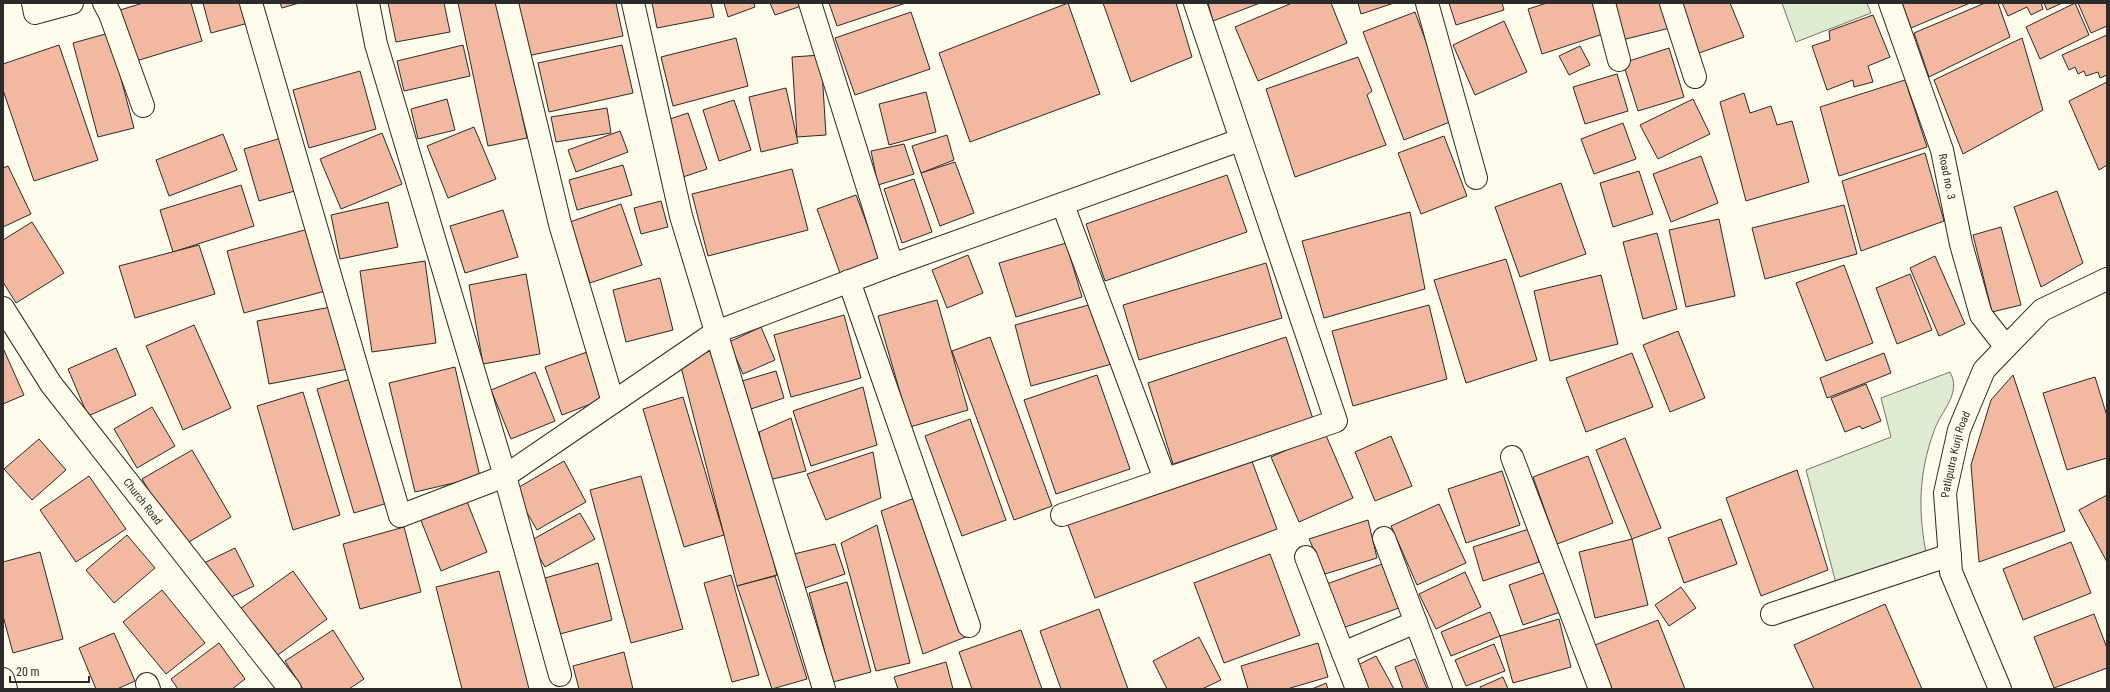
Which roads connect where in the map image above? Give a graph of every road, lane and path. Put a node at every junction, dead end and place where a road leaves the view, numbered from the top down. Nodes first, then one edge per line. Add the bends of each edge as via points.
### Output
1 (33, 3) edge
2 (72, 3) edge
3 (104, 3) edge
4 (251, 3) edge
5 (368, 3) edge
6 (507, 3) edge
7 (633, 3) edge
8 (810, 3) edge
9 (1195, 3) edge
10 (1427, 3) edge
11 (1604, 3) edge
12 (1671, 3) edge
13 (1890, 3) edge
14 (1619, 60) dead end
15 (1695, 78) dead end
16 (143, 106) dead end
17 (1240, 140) junction
18 (1476, 178) dead end
19 (1062, 204) junction
20 (892, 265) junction
21 (2107, 279) edge
22 (849, 281) junction
23 (3, 308) edge
24 (716, 332) junction
25 (2006, 347) junction
26 (613, 402) junction
27 (1512, 457) dead end
28 (505, 476) junction
29 (1165, 479) junction
30 (1062, 515) dead end
31 (1384, 538) dead end
32 (1950, 555) junction
33 (1306, 557) dead end
34 (1772, 614) dead end
35 (1416, 622) junction
36 (969, 626) dead end
37 (1343, 653) junction
38 (560, 675) dead end
39 (3, 679) edge
40 (1998, 688) edge
41 (6, 689) edge
42 (290, 689) edge
43 (824, 689) edge
44 (1357, 689) edge
45 (1442, 689) edge
46 (1600, 689) edge

1 - 2 street via 35,12
3 - 16 street
4 - 28 street via 400,516
5 - 28 street via 376,44
6 - 26 street via 560,224
7 - 24 street via 681,216
8 - 20 street
9 - 17 street
10 - 18 street
11 - 14 street
12 - 15 street
13 - 25 street, Road no. 3 via 1942,150 1961,244 1981,315
17 - 19 street
17 - 29 street via 1336,421
19 - 20 street
19 - 29 street
20 - 22 street
21 - 25 street, Patliputra Kurji Road via 2042,310
22 - 24 street
22 - 36 street
23 - 42 street, Church Road via 51,384
24 - 26 street
24 - 43 street
25 - 32 street, Patliputra Kurji Road via 1984,370 1959,430 1945,493
26 - 28 street
27 - 46 street
28 - 38 street
29 - 30 street
31 - 35 street
32 - 34 street
32 - 40 street, Patliputra Kurji Road via 1951,572
33 - 37 street
35 - 37 street
35 - 45 street
37 - 44 street
39 - 41 street

